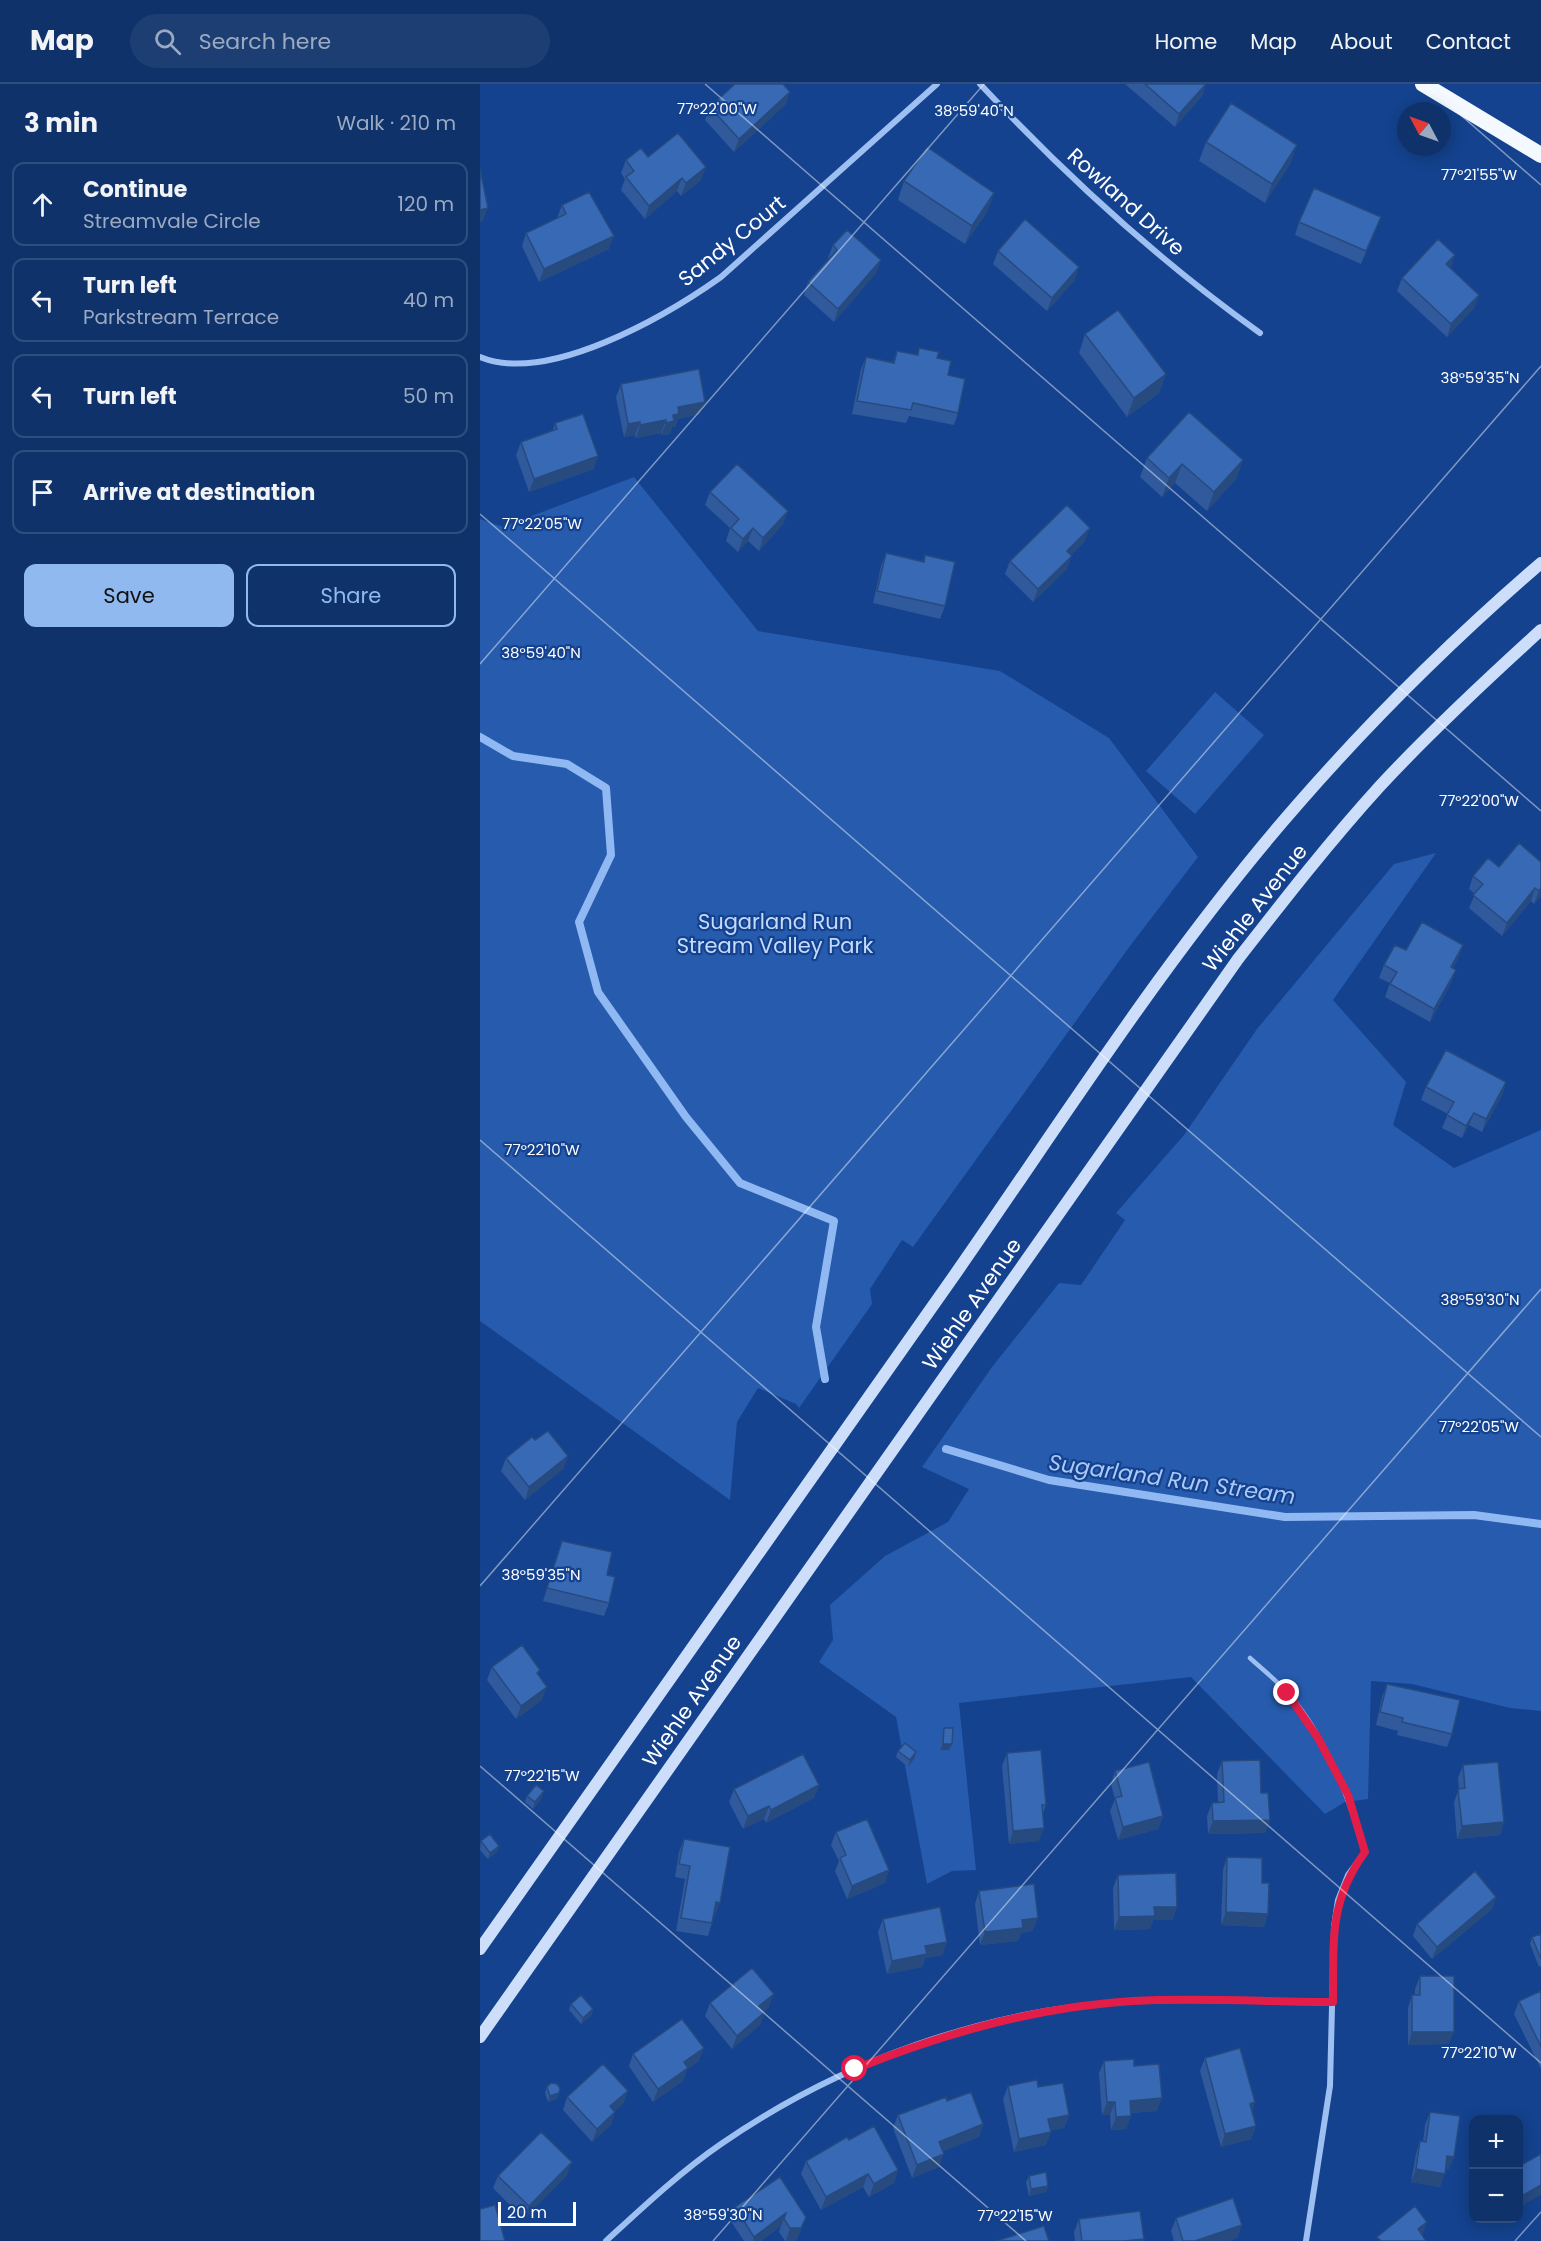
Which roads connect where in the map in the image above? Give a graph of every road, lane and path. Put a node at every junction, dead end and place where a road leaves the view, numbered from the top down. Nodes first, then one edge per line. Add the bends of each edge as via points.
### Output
1 (937, 84) edge
2 (980, 84) edge
3 (1423, 84) edge
4 (1541, 155) edge
5 (1260, 333) dead end
6 (480, 357) edge
7 (1541, 563) edge
8 (1541, 630) edge
9 (1250, 1658) dead end
10 (1365, 1852) joint
11 (480, 1949) edge
12 (1333, 2002) junction
13 (480, 2037) edge
14 (606, 2241) edge
15 (1306, 2241) edge

1 - 6 street, Sandy Court via 721,278 692,297 641,326 592,347 539,362 515,364
2 - 5 street, Rowland Drive via 1032,140 1110,213 1204,293
3 - 4 highway
7 - 11 main road, Wiehle Avenue via 1431,663 1296,806 1225,893
8 - 13 main road, Wiehle Avenue via 1381,786 1316,860 1197,1015
9 - 10 lane via 1287,1693 1318,1738 1348,1795
10 - 12 street via 1348,1875 1338,1900
12 - 14 street via 1134,2001 1083,2006 973,2027 906,2048 784,2105 721,2144 661,2190
12 - 15 street via 1328,2103

